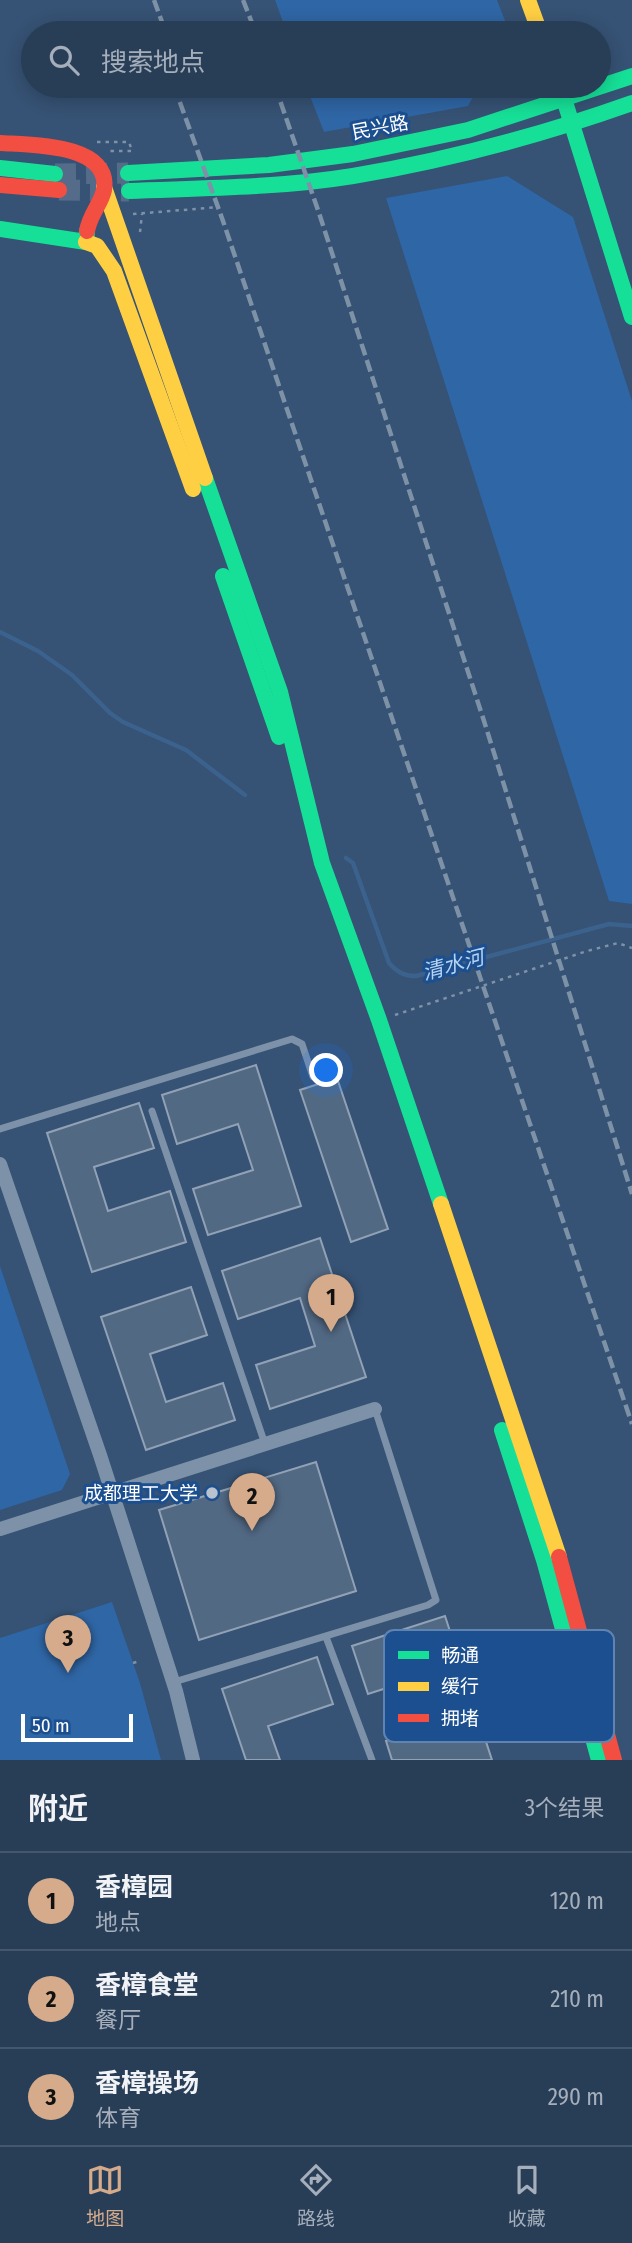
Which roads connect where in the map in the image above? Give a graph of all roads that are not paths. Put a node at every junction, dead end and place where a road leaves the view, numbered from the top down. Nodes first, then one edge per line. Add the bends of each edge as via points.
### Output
1 (528, 0) edge
2 (536, 21) edge
3 (632, 76) edge
4 (611, 81) edge
5 (550, 98) edge
6 (565, 98) edge
7 (632, 103) edge
8 (573, 124) junction
9 (0, 143) edge
10 (0, 168) edge
11 (128, 173) tunnel mouth
12 (0, 185) edge
13 (104, 187) junction
14 (129, 191) tunnel mouth
15 (0, 229) edge
16 (86, 242) junction
17 (632, 317) edge
18 (313, 1077) dead end
19 (152, 1111) dead end
20 (0, 1129) edge
21 (0, 1164) edge
22 (375, 1409) joint
23 (265, 1445) junction
24 (112, 1494) junction
25 (0, 1529) edge
26 (563, 1630) edge
27 (579, 1630) edge
28 (326, 1637) junction
29 (173, 1682) junction
30 (594, 1742) edge
31 (609, 1742) edge
32 (193, 1760) edge
33 (372, 1760) edge
34 (599, 1760) edge
35 (614, 1760) edge

1 - 2 street
3 - 4 street, 民兴路
5 - 11 street, 民兴路 via 468,130 353,154 269,165
6 - 8 street
7 - 8 street
8 - 14 street via 427,162 351,176 271,185
8 - 17 street
9 - 13 street via 76,150 97,166
10 - 12 street via 57,182
13 - 16 street via 91,213
13 - 27 street via 281,692 322,863 471,1289
15 - 16 street
16 - 26 street via 97,246 120,285 288,764 311,866 416,1166
18 - 20 lane via 302,1044 292,1039
19 - 23 lane
21 - 24 street
22 - 23 street
22 - 28 lane via 436,1600
23 - 24 street
24 - 25 street
24 - 29 street
28 - 29 lane
28 - 33 lane
29 - 32 street
30 - 34 street
31 - 35 street

